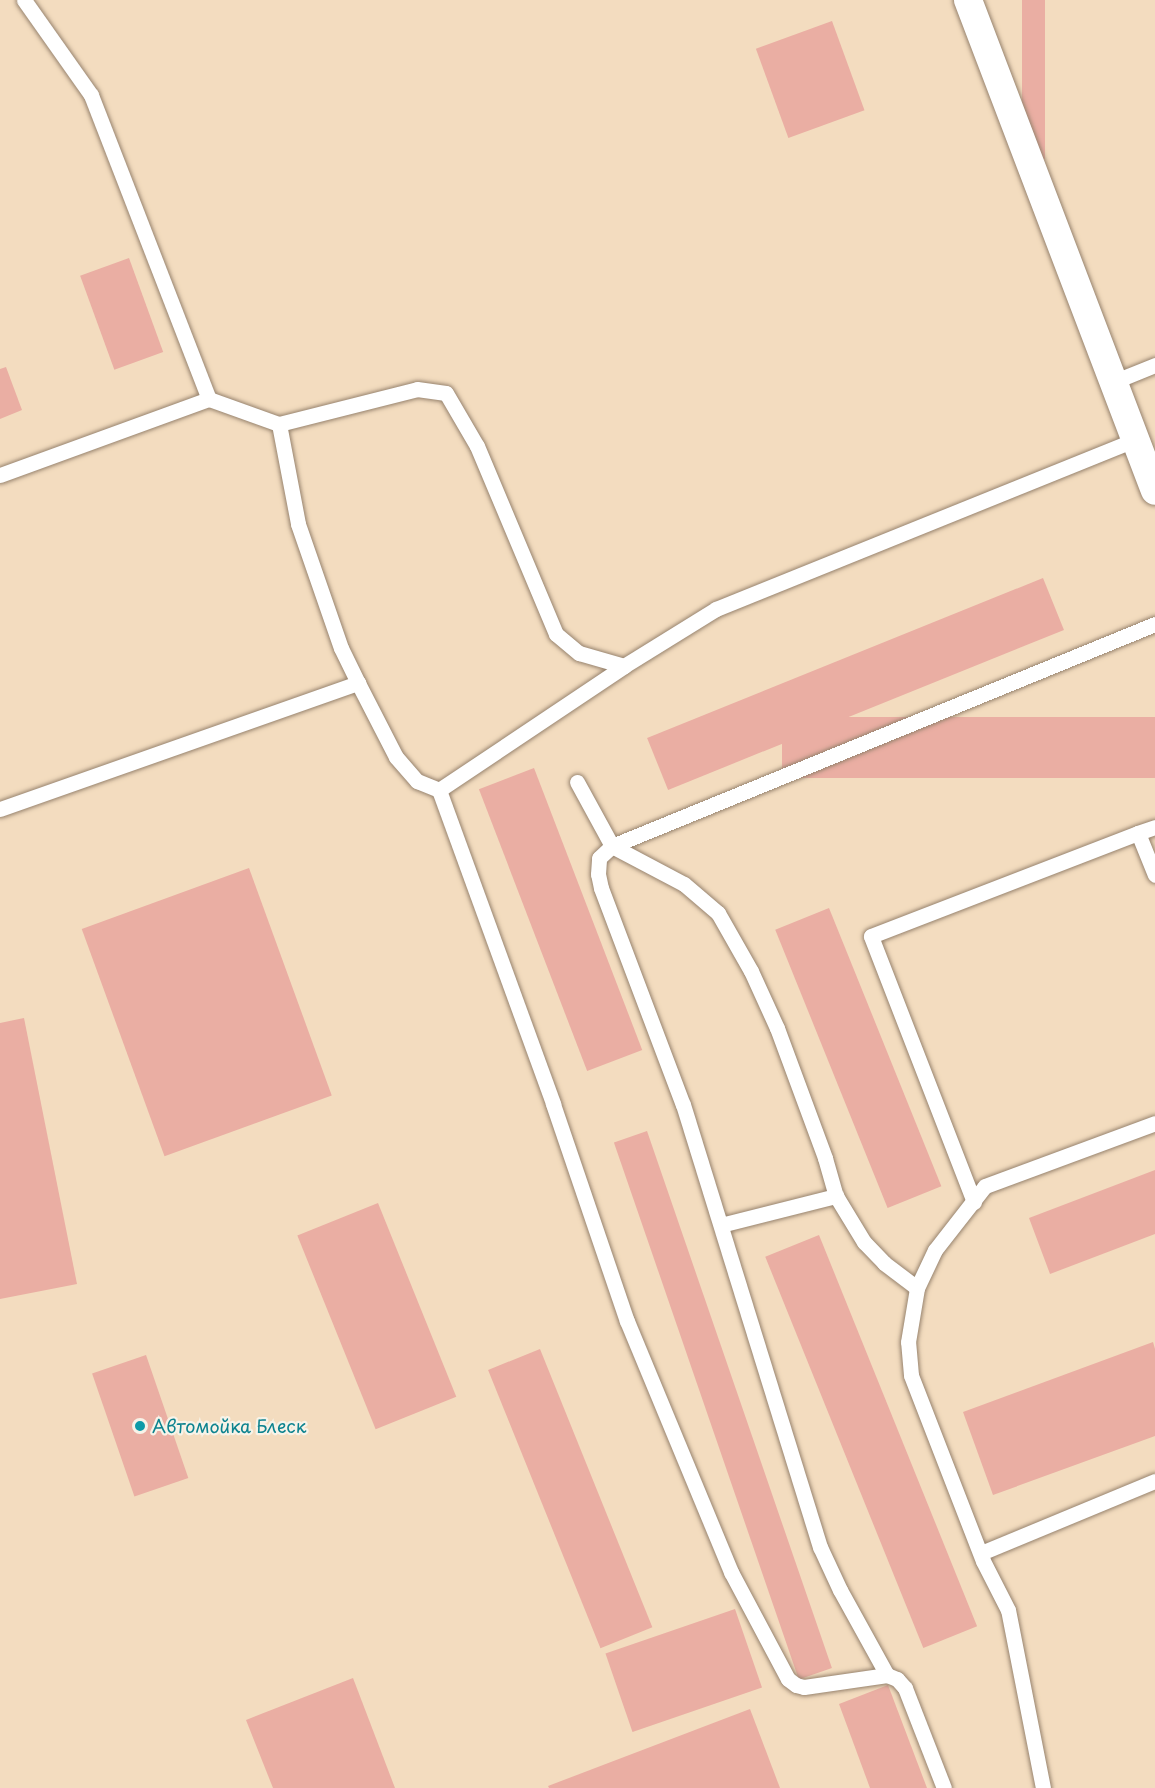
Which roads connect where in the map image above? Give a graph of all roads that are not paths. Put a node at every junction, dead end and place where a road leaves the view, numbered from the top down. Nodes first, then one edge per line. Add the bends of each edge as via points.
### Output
1 (24, 0) edge
2 (968, 0) edge
3 (1155, 365) edge
4 (1113, 382) junction
5 (209, 399) junction
6 (279, 424) junction
7 (1135, 440) junction
8 (0, 476) edge
9 (1155, 491) edge
10 (1155, 624) edge
11 (624, 666) junction
12 (358, 683) junction
13 (577, 782) dead end
14 (439, 790) junction
15 (0, 809) edge
16 (1155, 826) edge
17 (1138, 833) junction
18 (612, 846) junction
19 (1155, 875) edge
20 (1155, 1123) edge
21 (836, 1196) junction
22 (974, 1202) junction
23 (721, 1225) junction
24 (917, 1288) junction
25 (1155, 1481) edge
26 (981, 1553) junction
27 (887, 1675) junction
28 (944, 1788) edge
29 (1043, 1788) edge

1 - 5 lane via 91,95
2 - 4 street
3 - 4 lane
4 - 7 street
5 - 6 lane
5 - 8 lane
6 - 11 lane via 417,389 446,393 477,446 556,634 579,653
6 - 12 lane via 298,524 340,648
7 - 9 street
7 - 11 lane via 716,609
10 - 18 lane
11 - 14 lane
12 - 14 lane via 396,757 417,781
12 - 15 lane
13 - 18 lane
14 - 27 lane via 627,1321 731,1572 788,1679 796,1685 804,1688
16 - 17 lane
17 - 19 lane
17 - 22 lane via 871,936
18 - 21 lane via 684,884 718,913 777,1028
18 - 23 lane via 599,858 597,874 601,888 683,1105
20 - 22 lane via 985,1186
21 - 23 lane
21 - 24 lane via 864,1242
22 - 24 lane via 935,1250
23 - 27 lane via 820,1546
24 - 26 lane via 908,1341 911,1375
25 - 26 lane
26 - 29 lane via 1008,1610
27 - 28 lane via 905,1688

